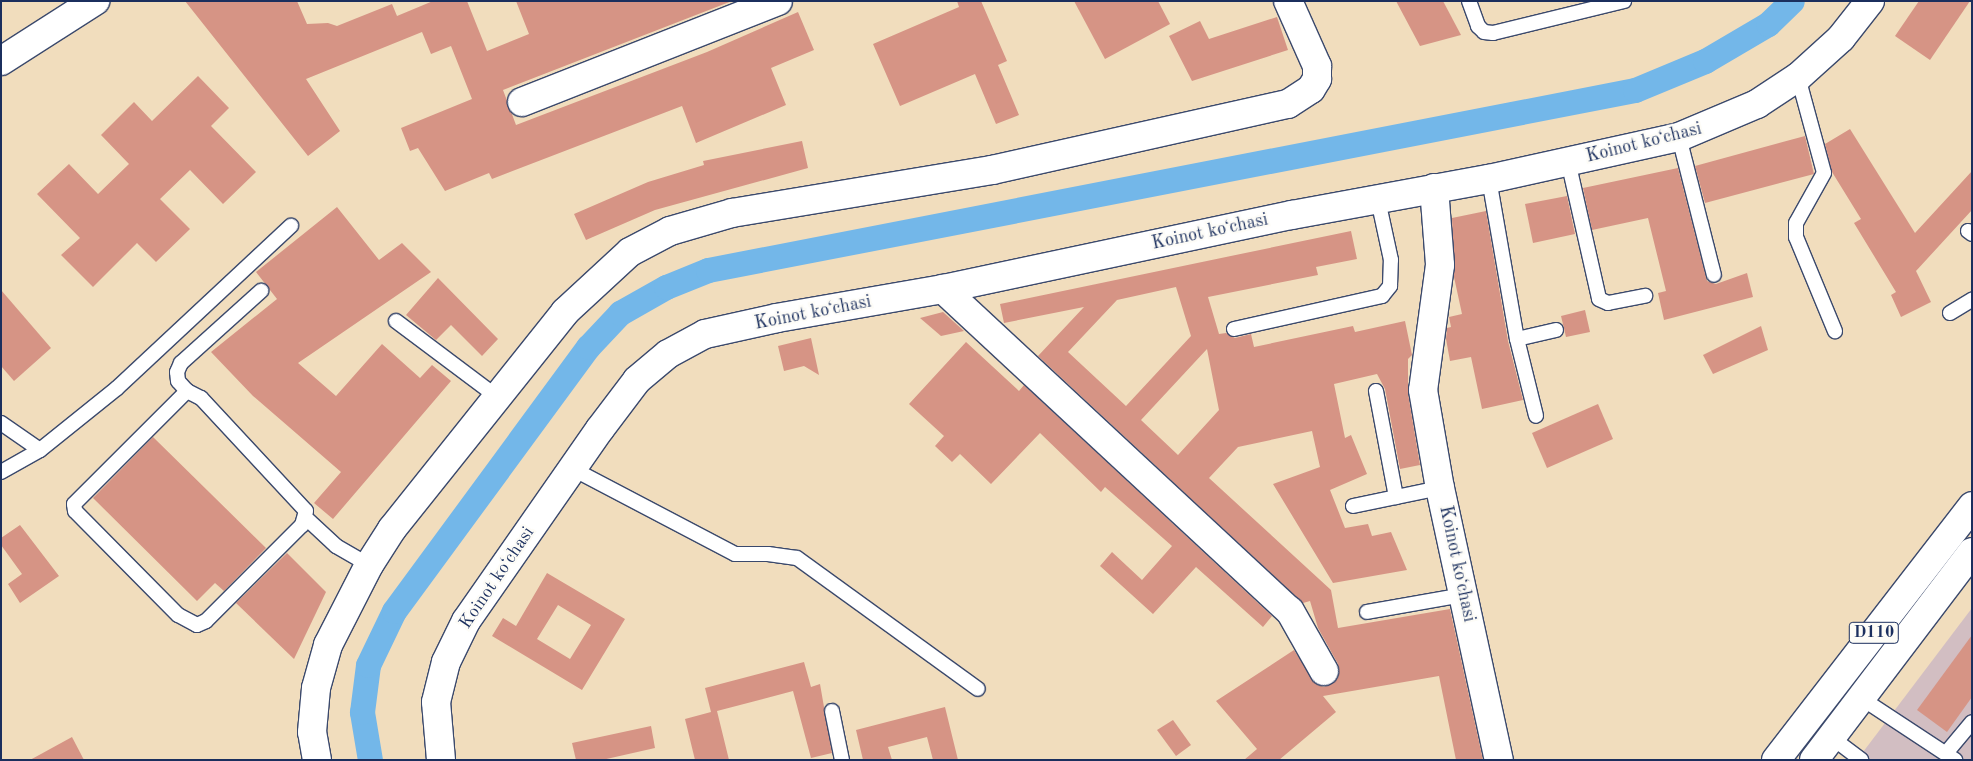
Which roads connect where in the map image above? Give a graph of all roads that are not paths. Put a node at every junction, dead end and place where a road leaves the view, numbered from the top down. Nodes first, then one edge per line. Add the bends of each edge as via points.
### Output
1 (95, 1) edge
2 (778, 1) edge
3 (1288, 1) edge
4 (1469, 1) edge
5 (1624, 1) edge
6 (1870, 1) edge
7 (1, 61) edge
8 (1798, 78) junction
9 (522, 102) dead end
10 (1679, 137) junction
11 (1568, 161) junction
12 (1490, 179) junction
13 (1434, 188) junction
14 (1378, 200) junction
15 (291, 226) dead end
16 (1714, 275) dead end
17 (943, 289) junction
18 (261, 291) dead end
19 (1645, 296) dead end
20 (1972, 300) edge
21 (1950, 313) dead end
22 (396, 321) dead end
23 (1234, 329) dead end
24 (1556, 330) dead end
25 (1834, 331) dead end
26 (1517, 339) junction
27 (187, 391) junction
28 (1376, 391) dead end
29 (496, 396) junction
30 (1536, 416) dead end
31 (1, 423) edge
32 (40, 450) junction
33 (574, 469) junction
34 (1, 472) edge
35 (1440, 488) junction
36 (1396, 497) junction
37 (1353, 506) dead end
38 (1972, 506) edge
39 (306, 518) junction
40 (1972, 552) edge
41 (369, 564) junction
42 (1463, 595) junction
43 (1368, 612) dead end
44 (1324, 671) dead end
45 (978, 688) dead end
46 (1861, 698) junction
47 (832, 711) dead end
48 (1972, 722) edge
49 (1831, 737) junction
50 (1951, 756) edge
51 (317, 760) edge
52 (441, 760) edge
53 (842, 760) edge
54 (1499, 760) edge
55 (1776, 760) edge
56 (1814, 760) edge
57 (1861, 760) edge

1 - 7 street
2 - 9 street
3 - 29 street via 1317,66 1316,79 1302,98 1288,104 992,170 732,213 670,231 630,252 565,312
4 - 5 lane via 1478,26 1493,34
6 - 8 street, Koinot koʻchasi via 1841,38
8 - 10 street, Koinot koʻchasi via 1757,104
8 - 25 lane via 1824,173 1796,223 1796,236
10 - 11 street, Koinot koʻchasi
10 - 16 lane
11 - 12 street, Koinot koʻchasi
11 - 19 lane via 1599,299 1608,303
12 - 13 street, Koinot koʻchasi
12 - 26 lane
13 - 14 street, Koinot koʻchasi
13 - 35 street, Koinot koʻchasi via 1440,266 1423,390
14 - 17 street, Koinot koʻchasi
14 - 23 lane via 1391,260 1390,286 1382,296
15 - 32 lane via 116,388
17 - 33 street, Koinot koʻchasi via 705,334 668,354 637,380
17 - 44 street via 1290,611
18 - 27 lane via 181,363 178,381
20 - 21 lane
22 - 29 lane
24 - 26 lane
26 - 30 lane
27 - 39 lane via 201,398 306,511
27 - 39 lane via 78,497 75,511 178,614 197,625 206,621
28 - 36 lane
29 - 41 street via 392,529
31 - 32 lane
32 - 34 lane
33 - 45 lane via 735,554 797,558
33 - 52 street, Koinot koʻchasi via 466,620 446,662 436,702
35 - 36 lane
35 - 42 street, Koinot koʻchasi
36 - 37 lane
38 - 55 street, D110
39 - 41 lane via 336,546
40 - 46 street, D110
41 - 51 street via 328,645 316,688 312,732
42 - 43 lane
42 - 54 street, Koinot koʻchasi
46 - 49 street, D110
46 - 50 lane
47 - 53 lane
48 - 50 lane
49 - 56 street, D110
49 - 57 lane

